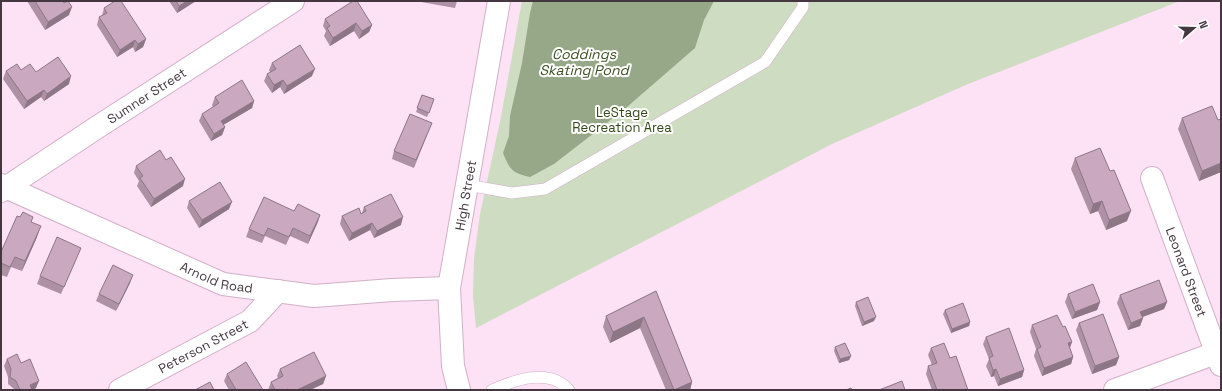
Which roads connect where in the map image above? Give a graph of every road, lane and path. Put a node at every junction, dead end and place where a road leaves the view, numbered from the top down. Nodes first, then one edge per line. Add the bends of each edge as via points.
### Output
1 (293, 1) edge
2 (498, 1) edge
3 (803, 1) edge
4 (1152, 178) dead end
5 (467, 185) junction
6 (3, 188) edge
7 (449, 288) junction
8 (278, 291) junction
9 (1219, 356) edge
10 (120, 390) edge
11 (459, 390) edge
12 (492, 390) edge
13 (569, 390) edge
14 (1115, 390) edge

1 - 6 street, Sumner Street
2 - 5 street, High Street
3 - 5 lane via 803,7 765,62 546,190 512,193
4 - 9 street, Leonard Street
5 - 7 street, High Street
6 - 8 street, Arnold Road via 223,284
7 - 8 street, Arnold Road via 314,296
7 - 11 street, High Street via 453,366
8 - 10 street, Peterson Street via 250,321
9 - 14 street
12 - 13 lane via 527,378 549,378

